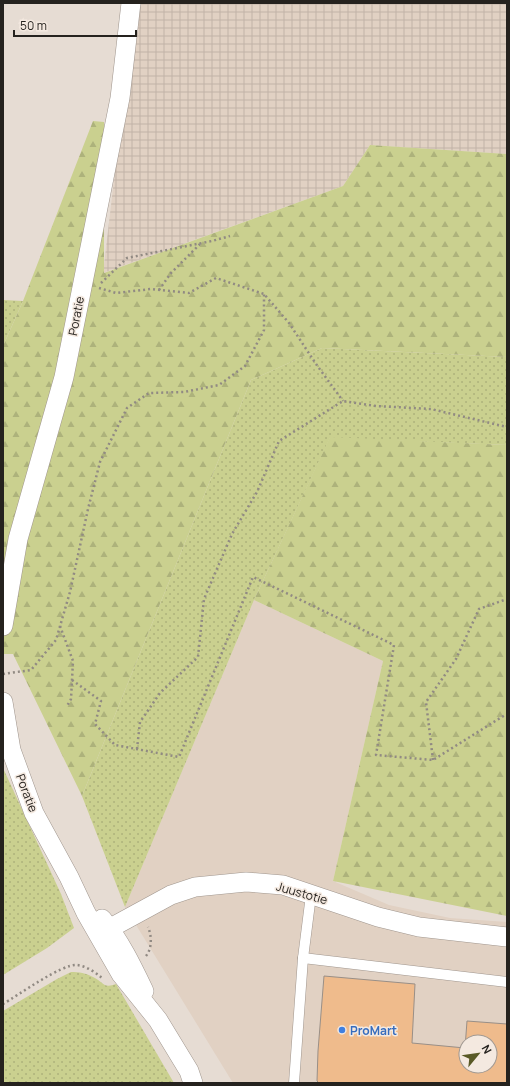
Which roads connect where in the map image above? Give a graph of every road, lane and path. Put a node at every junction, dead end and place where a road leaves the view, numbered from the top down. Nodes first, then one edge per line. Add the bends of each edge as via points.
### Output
1 (130, 3) edge
2 (230, 236) dead end
3 (201, 243) junction
4 (159, 290) junction
5 (264, 294) junction
6 (343, 401) junction
7 (507, 427) edge
8 (507, 599) edge
9 (3, 626) edge
10 (60, 626) junction
11 (3, 674) edge
12 (72, 680) junction
13 (3, 702) edge
14 (67, 706) dead end
15 (507, 715) edge
16 (137, 749) junction
17 (433, 760) junction
18 (69, 877) junction
19 (311, 895) junction
20 (141, 912) junction
21 (107, 930) junction
22 (507, 937) edge
23 (303, 958) junction
24 (127, 970) junction
25 (507, 982) edge
26 (3, 1004) edge
27 (194, 1079) edge
28 (294, 1083) edge

1 - 9 street, Poratie via 120,98 64,377 18,539
2 - 3 path
3 - 4 path via 171,273
3 - 4 path via 127,258 97,287 116,293
4 - 5 path via 189,293 216,278
5 - 6 path via 289,323
5 - 10 path via 264,330 246,366 219,385 184,392 149,393 127,408 100,462
6 - 7 path via 431,410
6 - 16 path via 279,441 257,492 232,534 204,599 198,657 160,693 140,722
8 - 17 path via 479,610 456,659 426,702
10 - 11 path via 56,640 31,670
10 - 12 path via 73,661
12 - 14 path via 71,700
12 - 16 path via 101,701 95,724 115,745
13 - 18 street, Poratie via 11,750 34,813
15 - 17 path
16 - 17 path via 179,757 253,577 394,645 376,755
18 - 21 street, Poratie
18 - 24 street, Poratie via 86,913
19 - 20 street, Juustotie via 283,885 246,882 195,887 171,895
19 - 22 street, Juustotie via 378,917 419,927
19 - 23 lane
20 - 21 street, Juustotie
20 - 24 path via 150,931 151,943 142,961
21 - 24 street, Poratie
23 - 25 lane
23 - 28 lane
24 - 26 path via 106,981 86,967 76,964 63,967
24 - 27 street, Poratie

